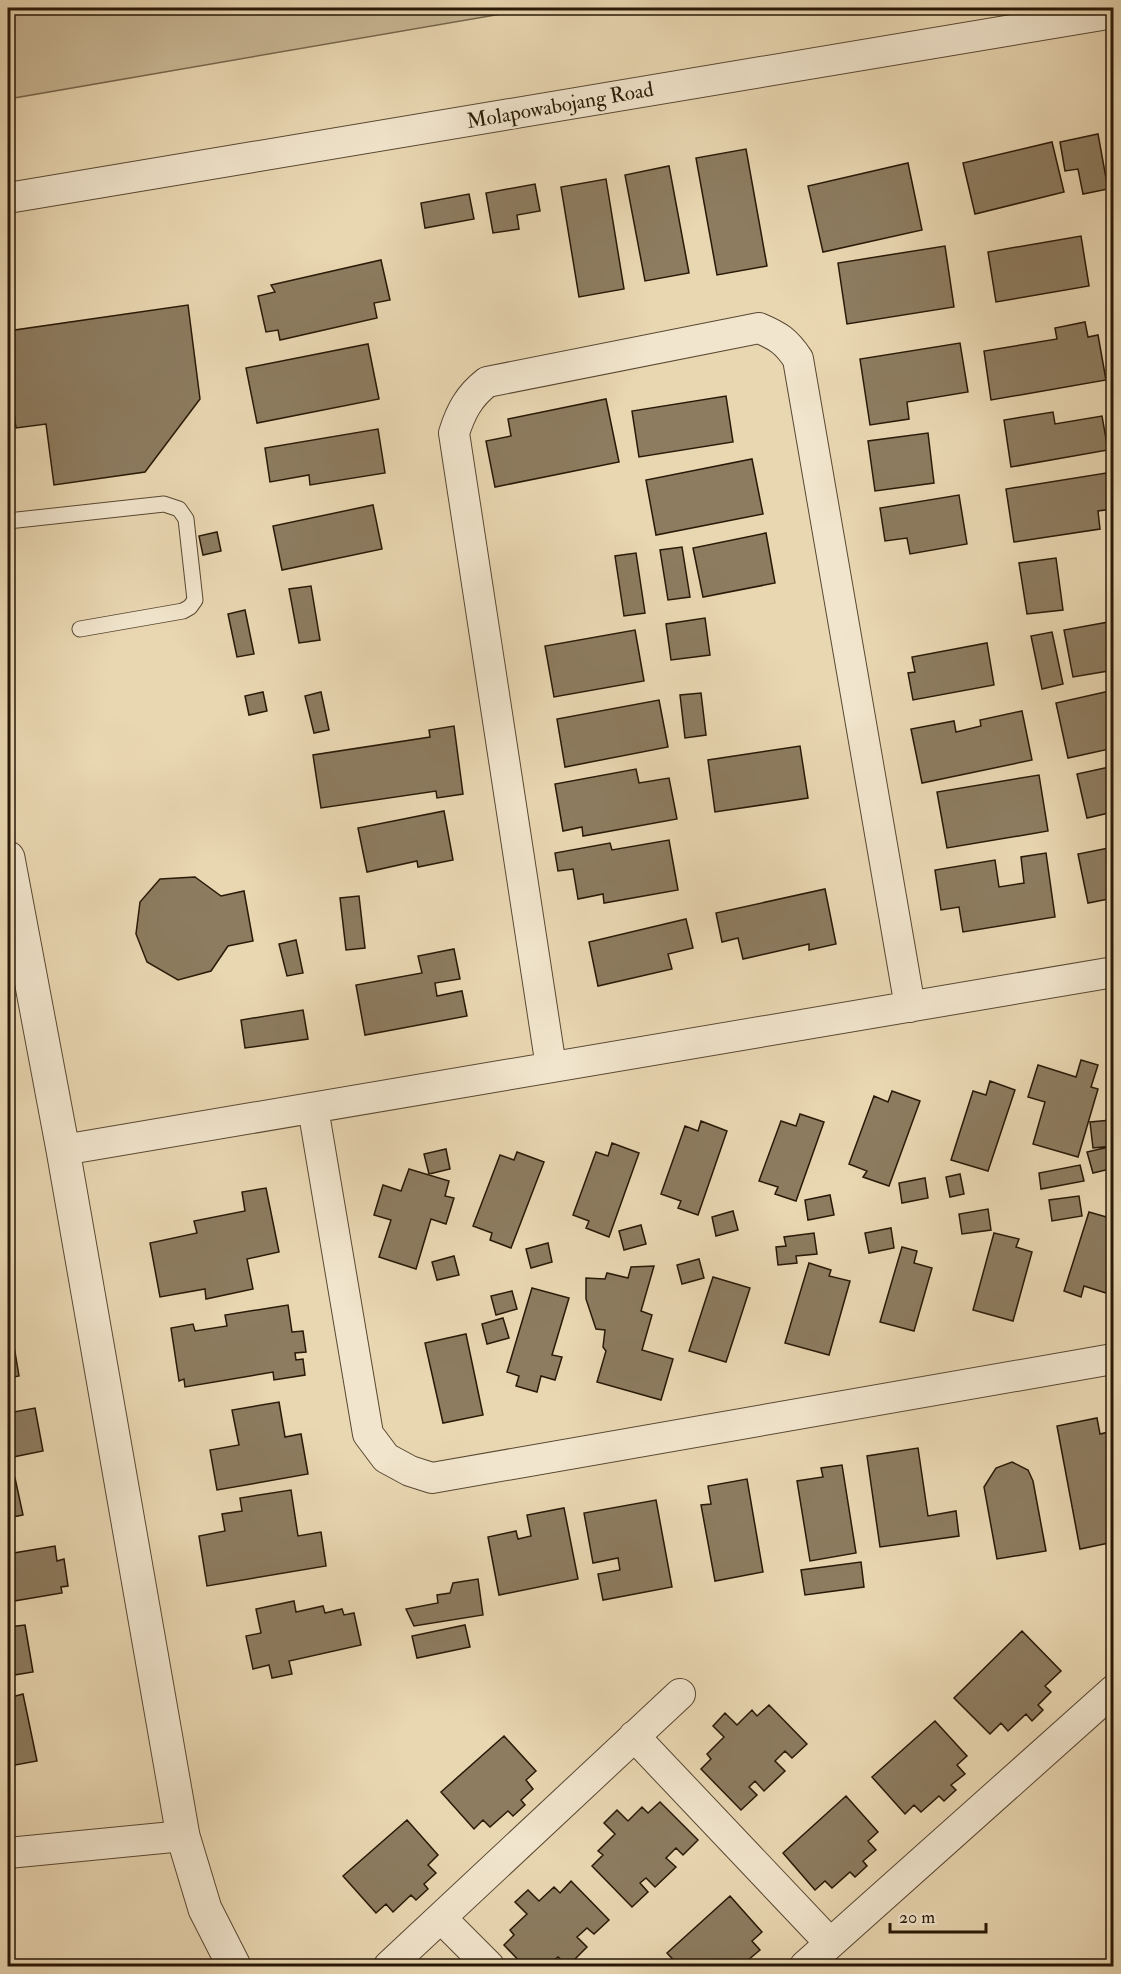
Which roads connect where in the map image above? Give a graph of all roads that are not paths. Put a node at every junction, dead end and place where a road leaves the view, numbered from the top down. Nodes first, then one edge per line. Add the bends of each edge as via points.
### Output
1 (1113, 13) edge
2 (8, 198) edge
3 (8, 521) edge
4 (80, 629) dead end
5 (8, 858) edge
6 (1113, 972) edge
7 (910, 1007) junction
8 (551, 1067) junction
9 (313, 1108) junction
10 (63, 1150) junction
11 (1113, 1361) edge
12 (1113, 1690) edge
13 (680, 1694) dead end
14 (634, 1736) junction
15 (183, 1836) junction
16 (8, 1853) edge
17 (441, 1918) junction
18 (830, 1943) junction
19 (234, 1966) edge
20 (389, 1966) edge
21 (489, 1966) edge
22 (805, 1966) edge

1 - 2 street, Molapowabojang Road
3 - 4 lane via 164,504 178,509 186,519 195,600 190,607
5 - 10 street
6 - 7 street
7 - 8 street
7 - 8 street via 798,360 777,336 759,328 487,382 473,394 454,433
8 - 9 street
9 - 10 street
9 - 11 street via 368,1434 386,1458 432,1478
10 - 15 street
12 - 18 street
13 - 14 street
14 - 17 street
14 - 18 street
15 - 16 street
15 - 19 street via 205,1909
17 - 20 street
17 - 21 street
18 - 22 street

